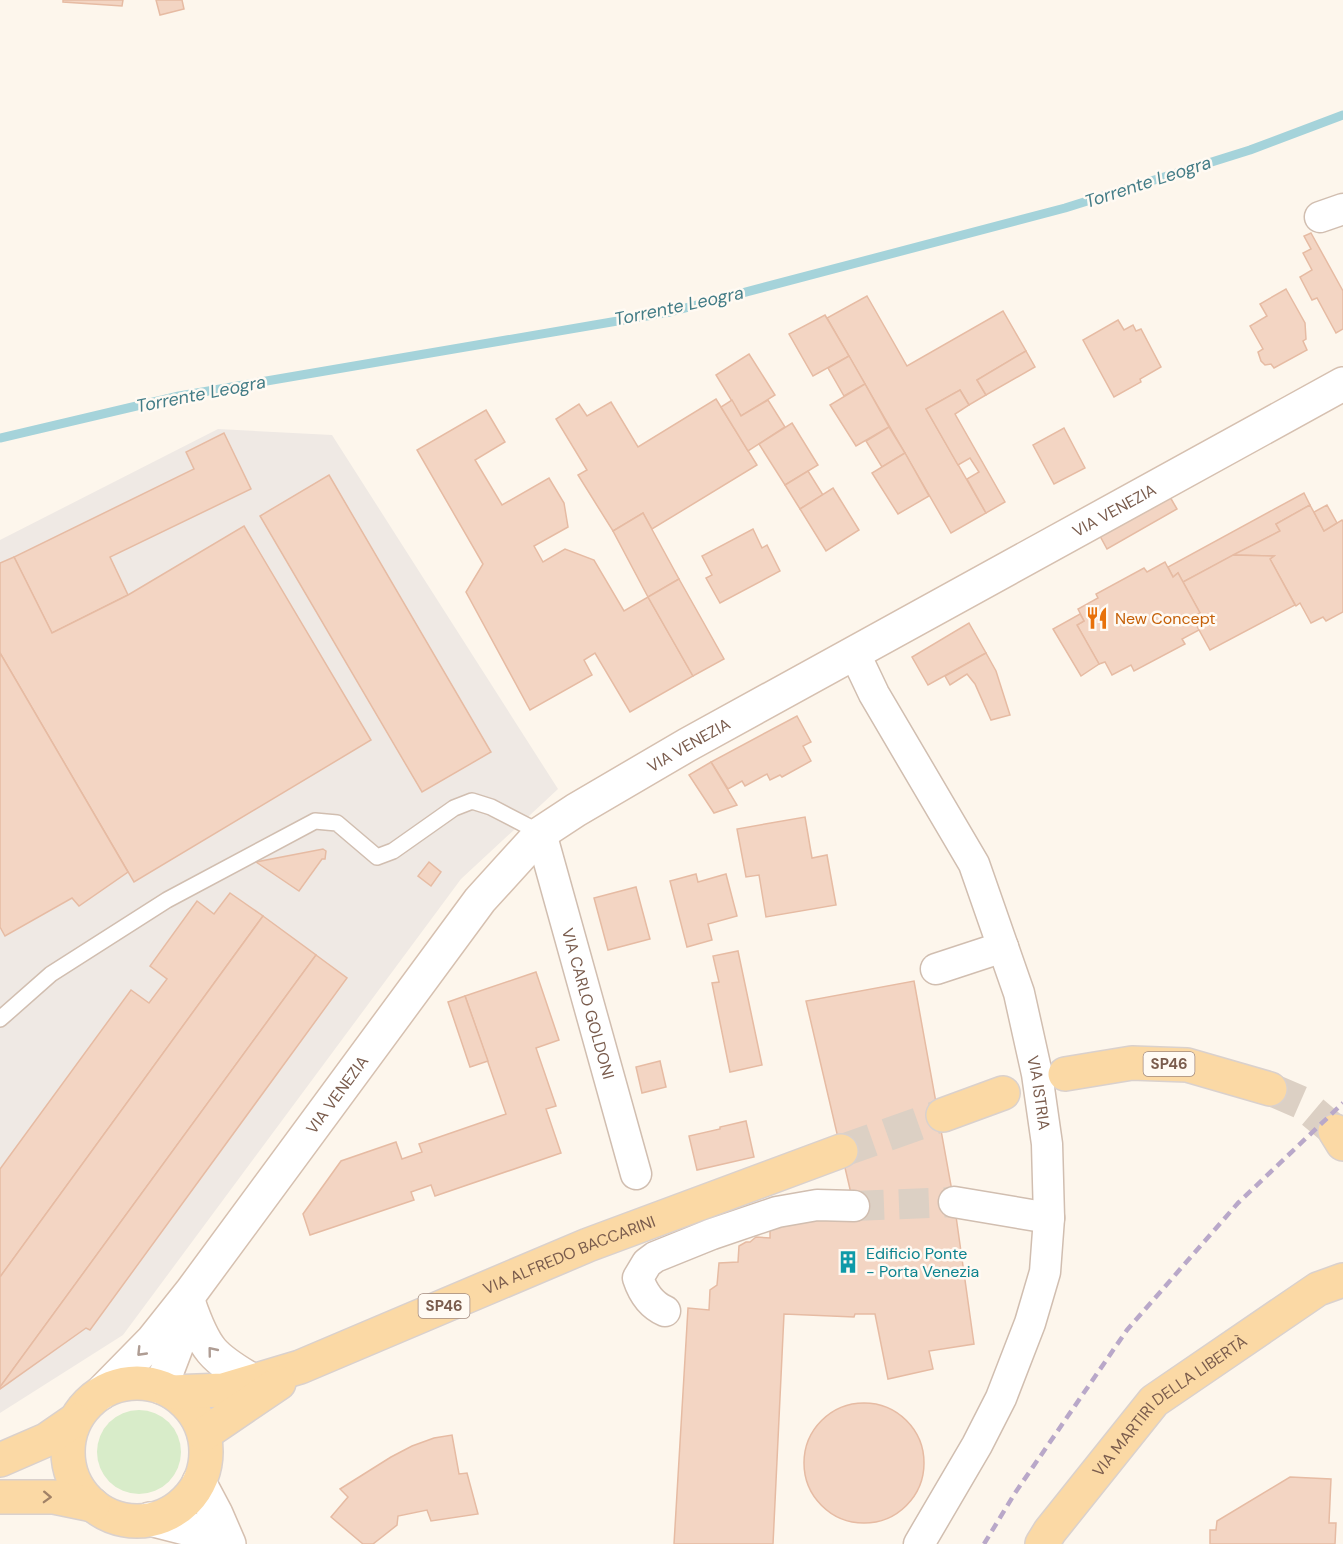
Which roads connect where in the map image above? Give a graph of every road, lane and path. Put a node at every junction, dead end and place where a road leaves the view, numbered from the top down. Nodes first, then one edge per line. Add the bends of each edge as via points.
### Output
1 (1343, 384) edge
2 (855, 654) junction
3 (541, 833) junction
4 (1003, 947) junction
5 (936, 969) dead end
6 (0, 1019) edge
7 (1065, 1074) dead end
8 (1270, 1089) tunnel mouth
9 (1003, 1093) dead end
10 (943, 1114) tunnel mouth
11 (1343, 1133) edge
12 (1343, 1144) edge
13 (842, 1151) tunnel mouth
14 (636, 1174) dead end
15 (954, 1202) tunnel mouth
16 (854, 1206) tunnel mouth
17 (1049, 1218) junction
18 (1343, 1258) edge
19 (1331, 1284) edge
20 (191, 1298) junction
21 (665, 1311) dead end
22 (300, 1367) junction
23 (253, 1381) junction
24 (166, 1390) junction
25 (100, 1393) junction
26 (75, 1420) junction
27 (204, 1434) junction
28 (0, 1460) edge
29 (199, 1482) junction
30 (0, 1497) edge
31 (93, 1505) junction
32 (150, 1519) junction
33 (229, 1544) edge
34 (919, 1544) edge
35 (1042, 1544) edge

1 - 2 street, VIA VENEZIA
2 - 3 street, VIA VENEZIA via 687,746
2 - 4 street, VIA ISTRIA via 874,694 974,864
3 - 6 lane via 472,801 454,808 393,851 376,857 337,823 315,822 167,900 51,974
3 - 14 street, VIA CARLO GOLDONI
3 - 20 street, VIA VENEZIA via 480,900
4 - 5 street
4 - 17 street, VIA ISTRIA via 1019,993 1037,1074 1047,1144
7 - 8 main road, SP46 via 1132,1063 1187,1065
9 - 10 main road
11 - 12 main road via 1335,1131
13 - 22 main road, VIA ALFREDO BACCARINI / SP46 via 588,1245
15 - 17 street
16 - 21 street via 817,1205 777,1212 655,1257 638,1278 648,1298
17 - 34 street, VIA ISTRIA via 1045,1272 1001,1398
18 - 19 main road, VIA MARTIRI DELLA LIBERTÀ
19 - 35 main road, VIA MARTIRI DELLA LIBERTÀ via 1154,1401
23 -> 20 street via 214,1355 198,1330
20 - 24 street, VIA VENEZIA
20 -> 25 street, VIA VENEZIA
22 - 23 main road, VIA ALFREDO BACCARINI / SP46
22 - 27 main road, VIA ALFREDO BACCARINI / SP46
23 - 24 main road, VIA ALFREDO BACCARINI / SP46 via 223,1390
24 - 25 main road, SP46 via 146,1383 130,1383
24 - 27 main road via 186,1403
25 - 26 main road, SP46
26 - 28 main road, SP46 via 46,1440
26 - 31 main road via 68,1457 72,1475
27 - 29 main road via 206,1450
29 - 32 main road via 170,1512
29 - 33 street
30 -> 31 main road via 54,1497
31 - 32 main road via 111,1516
32 - 33 street

